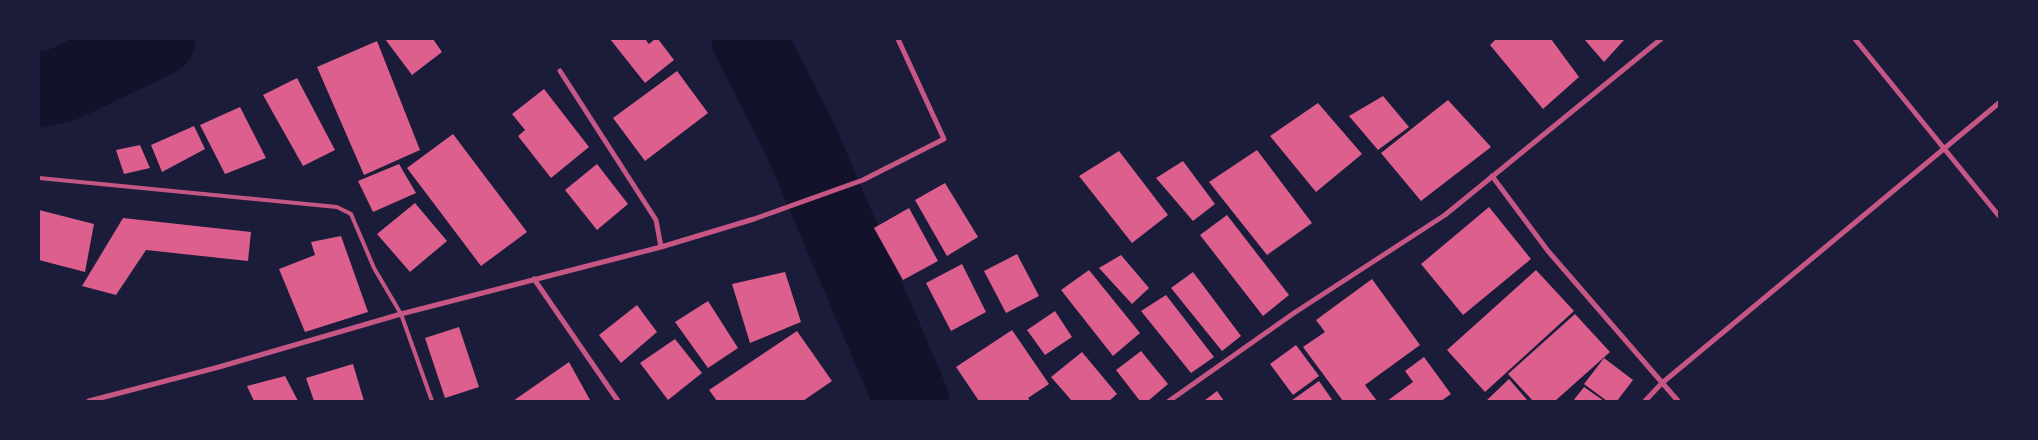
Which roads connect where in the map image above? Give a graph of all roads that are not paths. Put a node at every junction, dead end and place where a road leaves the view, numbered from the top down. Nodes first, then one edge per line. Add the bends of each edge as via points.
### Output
1 (898, 39) edge
2 (1661, 39) edge
3 (1855, 39) edge
4 (560, 71) dead end
5 (1999, 103) edge
6 (1944, 149) junction
7 (1492, 176) junction
8 (39, 178) edge
9 (1999, 216) edge
10 (661, 247) junction
11 (534, 279) junction
12 (401, 314) junction
13 (1662, 382) junction
14 (89, 401) edge
15 (432, 401) edge
16 (618, 401) edge
17 (1169, 401) edge
18 (1645, 401) edge
19 (1678, 401) edge

1 - 10 street via 944,139 862,180
2 - 7 street
3 - 6 street
4 - 10 street via 656,220
5 - 6 street
6 - 9 street
6 - 13 street
7 - 13 street via 1548,251
7 - 17 street via 1445,215 1294,313
8 - 12 lane via 337,207 351,214 374,268
10 - 11 street
11 - 12 street
11 - 16 street
12 - 14 street
12 - 15 lane
13 - 18 street
13 - 19 street

